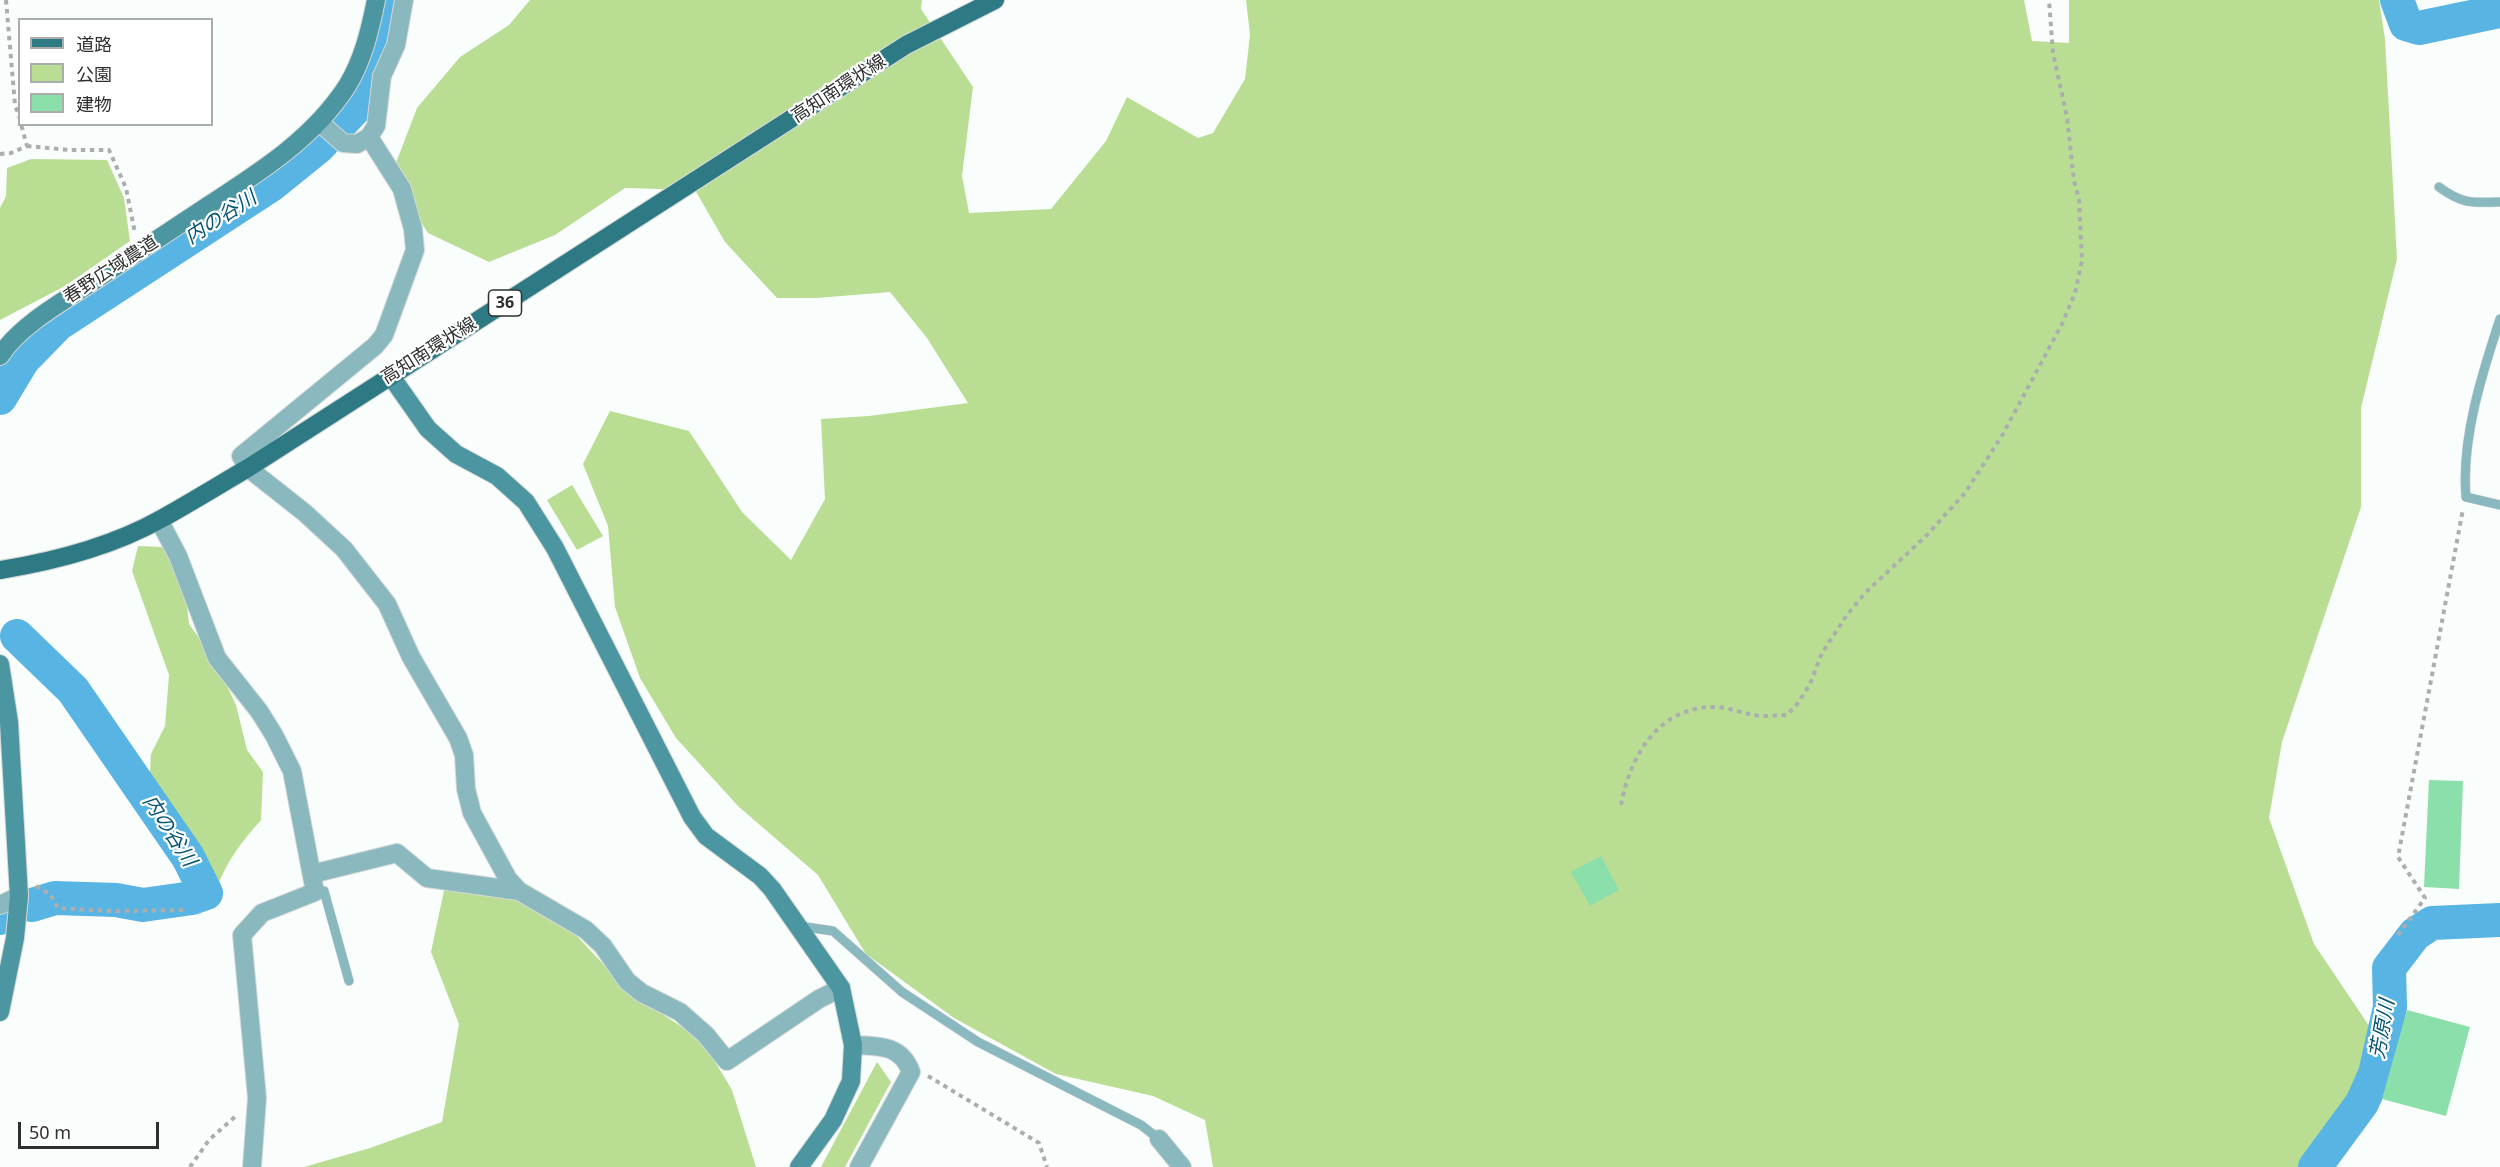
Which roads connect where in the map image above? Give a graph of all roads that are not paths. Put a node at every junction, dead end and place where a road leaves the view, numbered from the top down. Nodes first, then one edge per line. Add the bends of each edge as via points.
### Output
1 (376, 0) edge
2 (404, 0) edge
3 (995, 0) edge
4 (322, 125) junction
5 (369, 137) junction
6 (2439, 188) dead end
7 (2500, 202) edge
8 (2500, 320) edge
9 (0, 356) edge
10 (390, 375) junction
11 (248, 468) junction
12 (2500, 505) edge
13 (159, 520) junction
14 (0, 570) edge
15 (0, 664) edge
16 (312, 874) junction
17 (519, 891) junction
18 (315, 892) junction
19 (19, 896) junction
20 (0, 905) edge
21 (796, 925) junction
22 (349, 981) dead end
23 (841, 988) junction
24 (0, 1011) edge
25 (853, 1045) junction
26 (1159, 1139) joint
27 (252, 1167) edge
28 (799, 1167) edge
29 (859, 1167) edge
30 (1182, 1167) edge

1 - 4 street, 春野広域農道 via 368,39 347,85
2 - 5 street via 396,45 382,76 376,126
3 - 10 main road, 高知南環状線 / 36 via 906,45
4 - 5 street via 343,143 357,144
4 - 9 street, 春野広域農道 via 49,311 6,346
5 - 11 street via 402,189 415,250 384,334 375,346 241,456
6 - 7 lane via 2457,200
8 - 12 lane via 2483,370 2464,476 2466,497
10 - 11 main road, 高知南環状線 / 36
10 - 21 street via 428,429 456,454 497,477 526,502 555,548 692,817 706,836 760,876
11 - 13 main road, 高知南環状線 / 36
11 - 17 street via 344,549 387,604 411,657 458,738 472,813 508,879
13 - 14 main road, 高知南環状線 / 36 via 101,546 52,561
13 - 16 street via 178,556 217,658 259,711 292,771
15 - 19 street via 9,722
16 - 17 street via 397,853 427,878
16 - 18 street
17 - 23 street via 586,930 603,946 627,981 680,1012 727,1061
18 - 22 lane via 324,891
18 - 27 street via 262,913 242,935 257,1098
19 - 20 street
19 - 24 street
21 - 23 street
21 - 26 lane via 833,931 902,993 978,1042 1141,1125
23 - 25 street
25 - 28 street via 850,1082 838,1110
25 - 29 street via 883,1046 907,1060 910,1072
26 - 30 street

